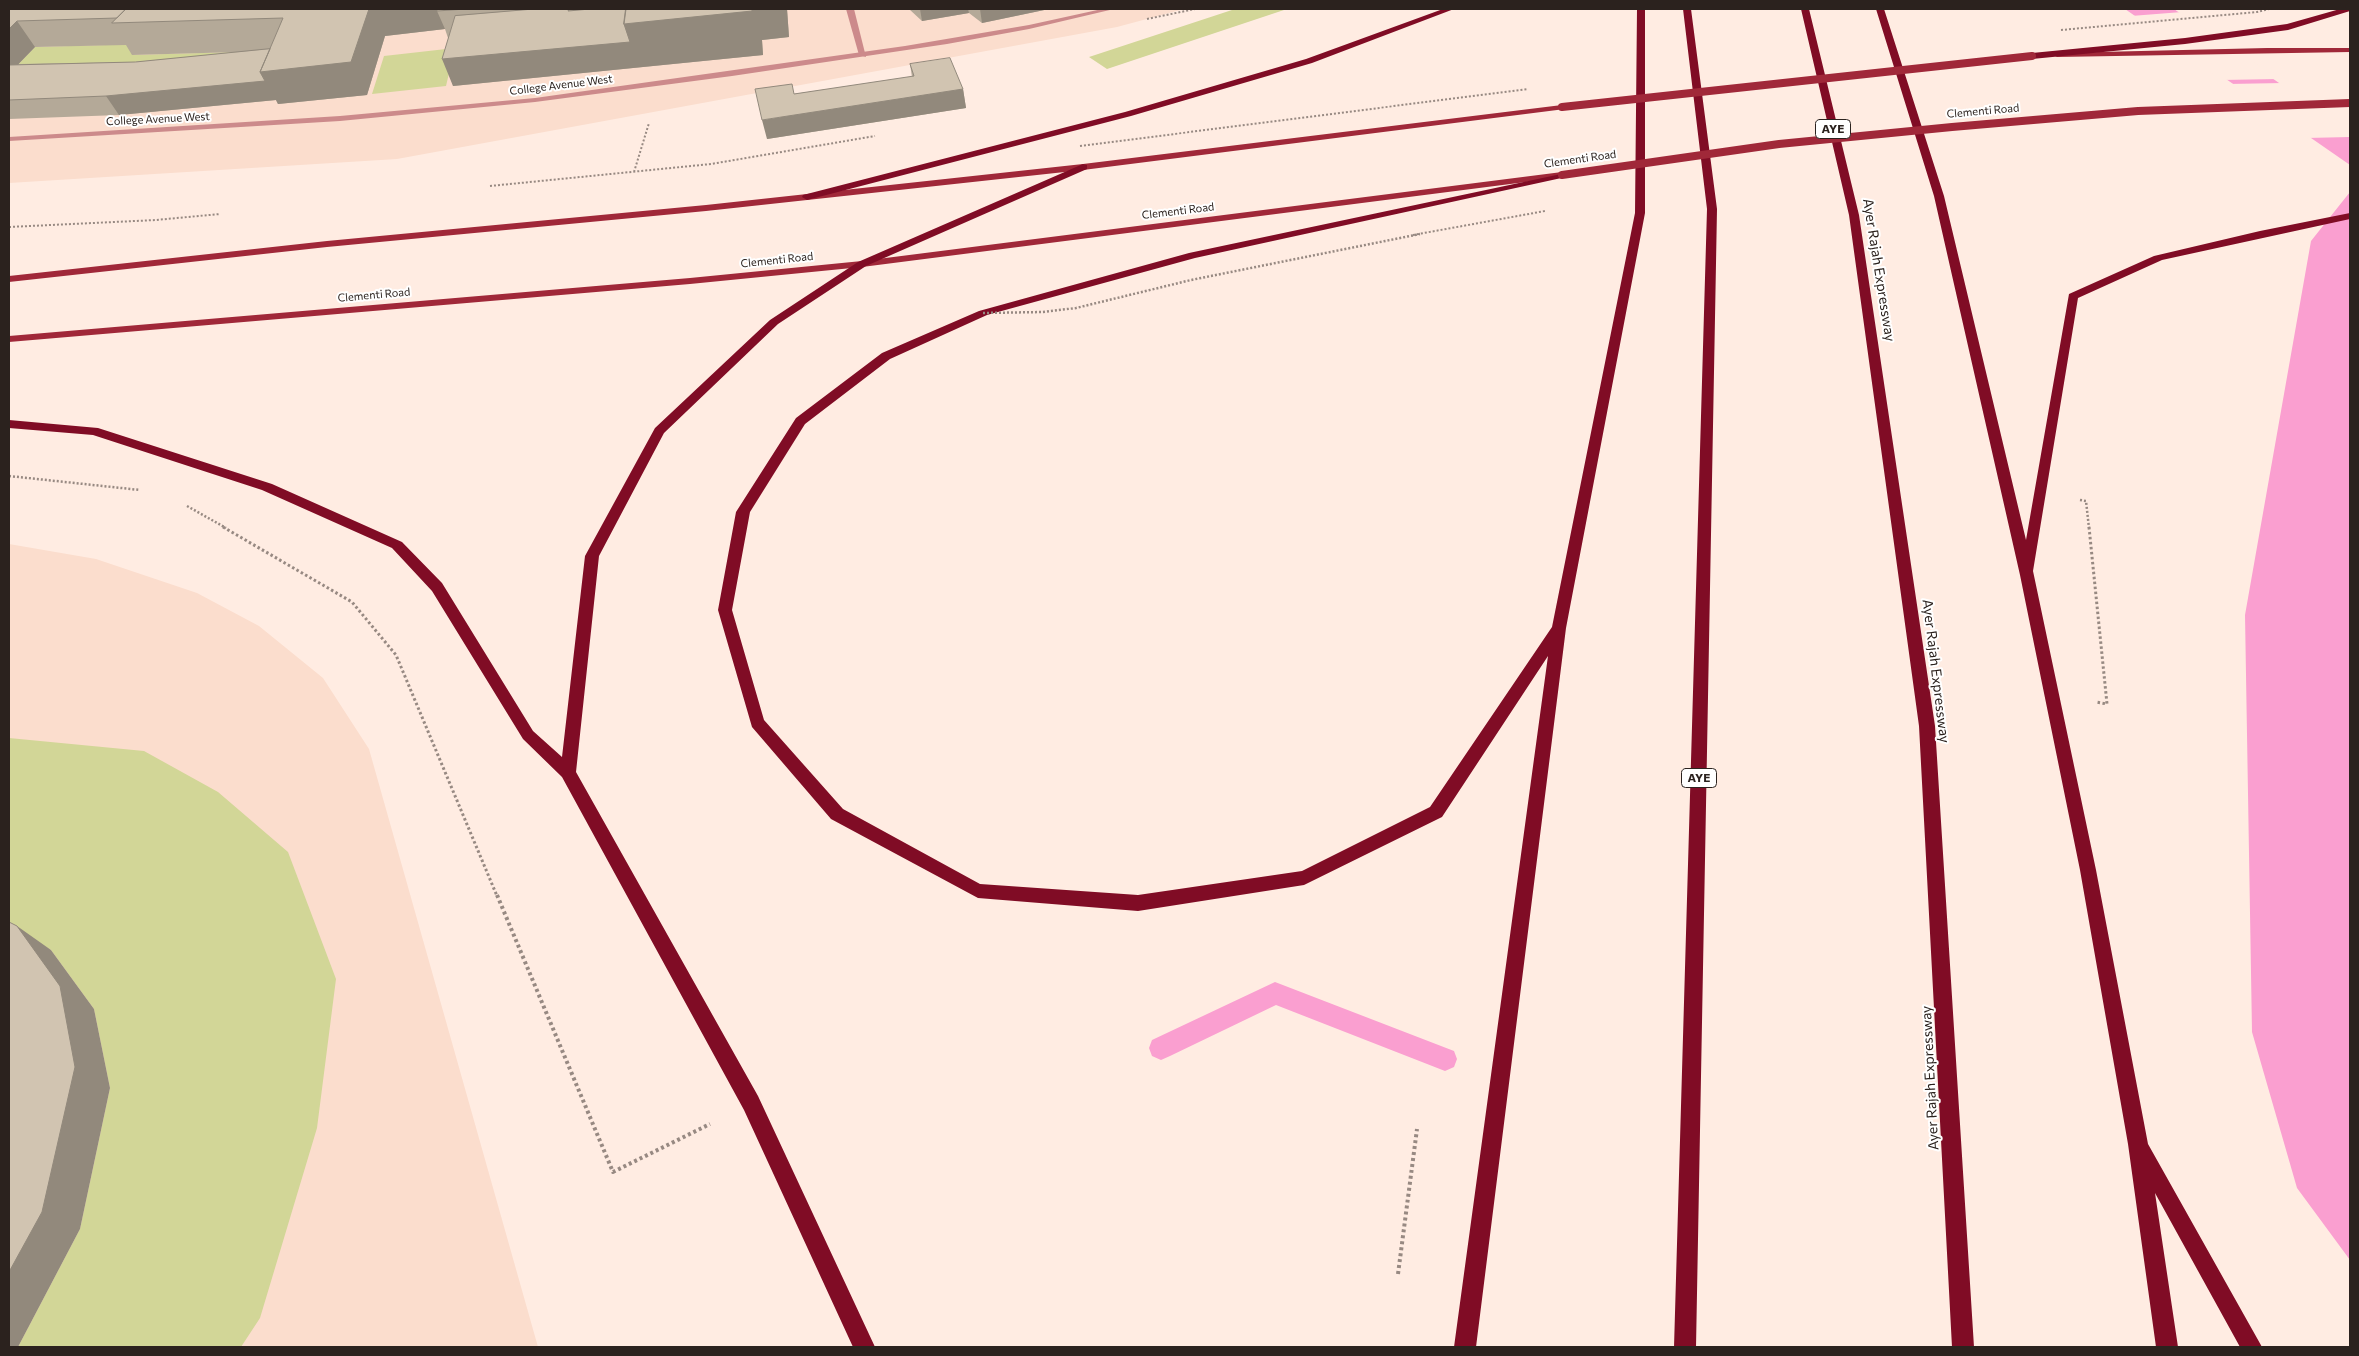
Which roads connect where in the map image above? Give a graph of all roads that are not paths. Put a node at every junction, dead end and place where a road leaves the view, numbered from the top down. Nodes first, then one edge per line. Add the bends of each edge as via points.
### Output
1 (850, 9) edge
2 (1110, 9) edge
3 (1450, 9) edge
4 (1641, 9) edge
5 (1686, 9) edge
6 (1805, 9) edge
7 (1880, 9) edge
8 (2349, 9) edge
9 (2350, 50) edge
10 (863, 55) junction
11 (2032, 56) junction
12 (2350, 102) edge
13 (9, 138) edge
14 (1083, 167) junction
15 (1562, 175) junction
16 (807, 197) junction
17 (2350, 216) edge
18 (862, 264) junction
19 (9, 279) edge
20 (9, 339) edge
21 (9, 424) edge
22 (2027, 575) junction
23 (1559, 628) junction
24 (568, 772) junction
25 (2138, 1144) junction
26 (864, 1347) edge
27 (1464, 1347) edge
28 (1685, 1347) edge
29 (1963, 1347) edge
30 (2167, 1347) edge
31 (2251, 1347) edge

1 - 10 street
2 - 10 street, College Avenue West
3 - 16 highway via 1309,61 1128,114
4 - 23 highway via 1640,213
5 - 28 highway, AYE via 1712,208
6 - 29 highway, Ayer Rajah Expressway / AYE via 1854,215 1927,726
7 - 22 highway via 1939,196
8 - 11 highway via 2288,27
9 - 11 main road
10 - 13 street, College Avenue West via 661,84 389,115
11 - 14 main road, bridge via 1562,107
12 - 15 main road, Clementi Road, bridge via 2138,111 1952,127 1779,144
14 - 16 main road
14 - 18 highway
15 - 18 main road, Clementi Road
15 - 23 highway via 1193,255 983,313 886,356 800,421 743,512 725,610 757,723 837,814 978,891 1138,903 1304,878 1436,812
16 - 19 main road
17 - 22 highway via 2158,258 2072,296
18 - 20 main road, Clementi Road
18 - 24 highway via 774,322 659,431 592,556
21 - 24 highway via 94,431 267,487 397,545 436,587 528,735
22 - 25 highway via 2088,870
23 - 27 highway
24 - 26 highway via 751,1104
25 - 30 highway
25 - 31 highway

